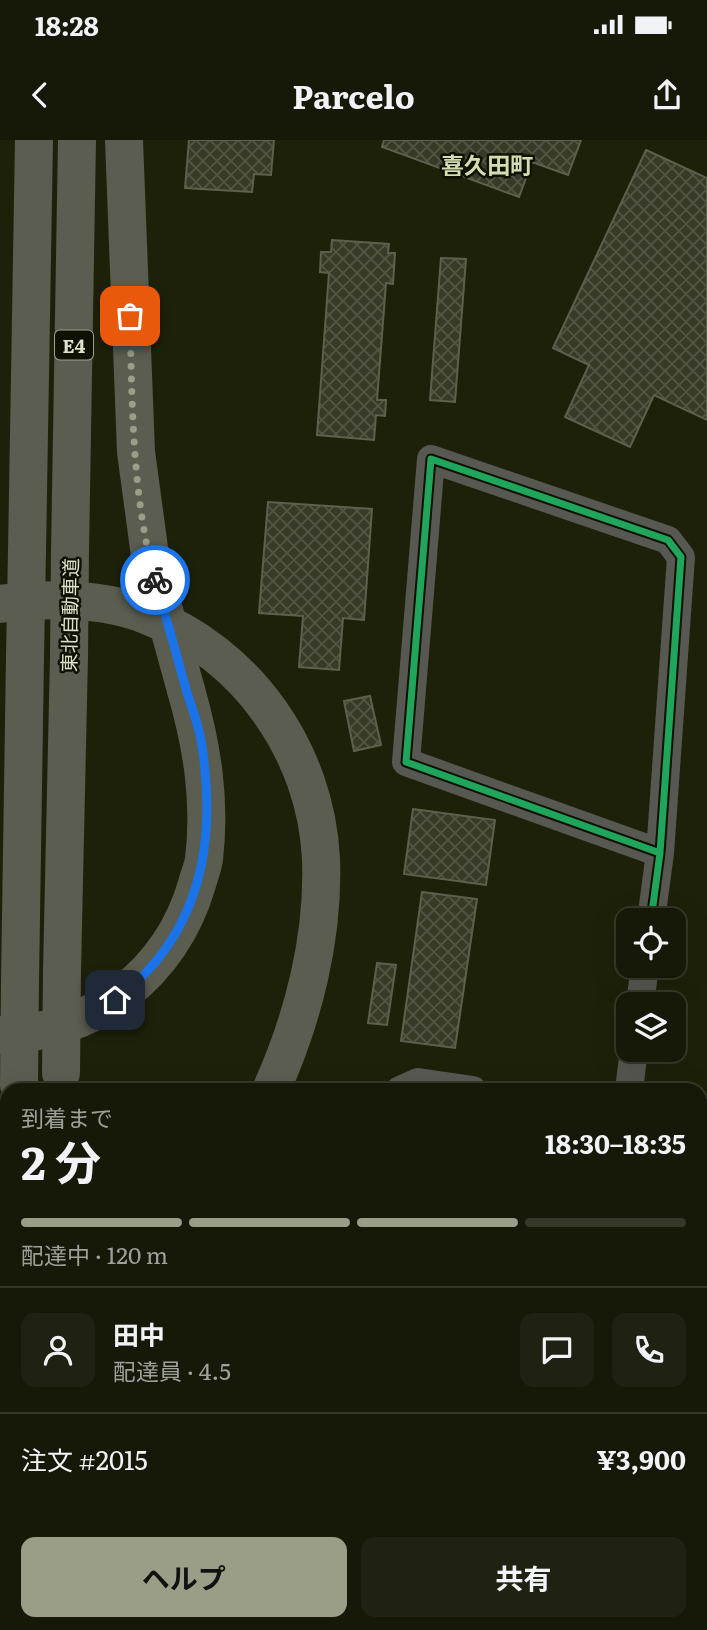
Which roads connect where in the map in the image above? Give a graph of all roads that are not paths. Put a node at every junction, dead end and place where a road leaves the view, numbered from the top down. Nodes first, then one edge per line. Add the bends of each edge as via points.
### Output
1 (34, 140) edge
2 (77, 140) edge
3 (124, 140) edge
4 (0, 604) edge
5 (660, 853) junction
6 (653, 908) edge
7 (0, 1035) edge
8 (632, 1062) edge
9 (61, 1082) edge
10 (19, 1083) edge
11 (273, 1083) edge
12 (630, 1083) edge

1 - 10 highway, E4, bridge
2 - 9 highway, 東北自動車道 / E4, bridge
3 - 7 highway, bridge via 136,452 150,562 200,738 204,861 192,904 178,932 139,982 115,1000 56,1028
4 - 11 highway via 41,599 99,603 146,615 221,657 278,722 307,782 316,817 321,894 310,977
5 - 5 street via 406,762 431,459 668,540 681,557
5 - 6 street
8 - 12 street

